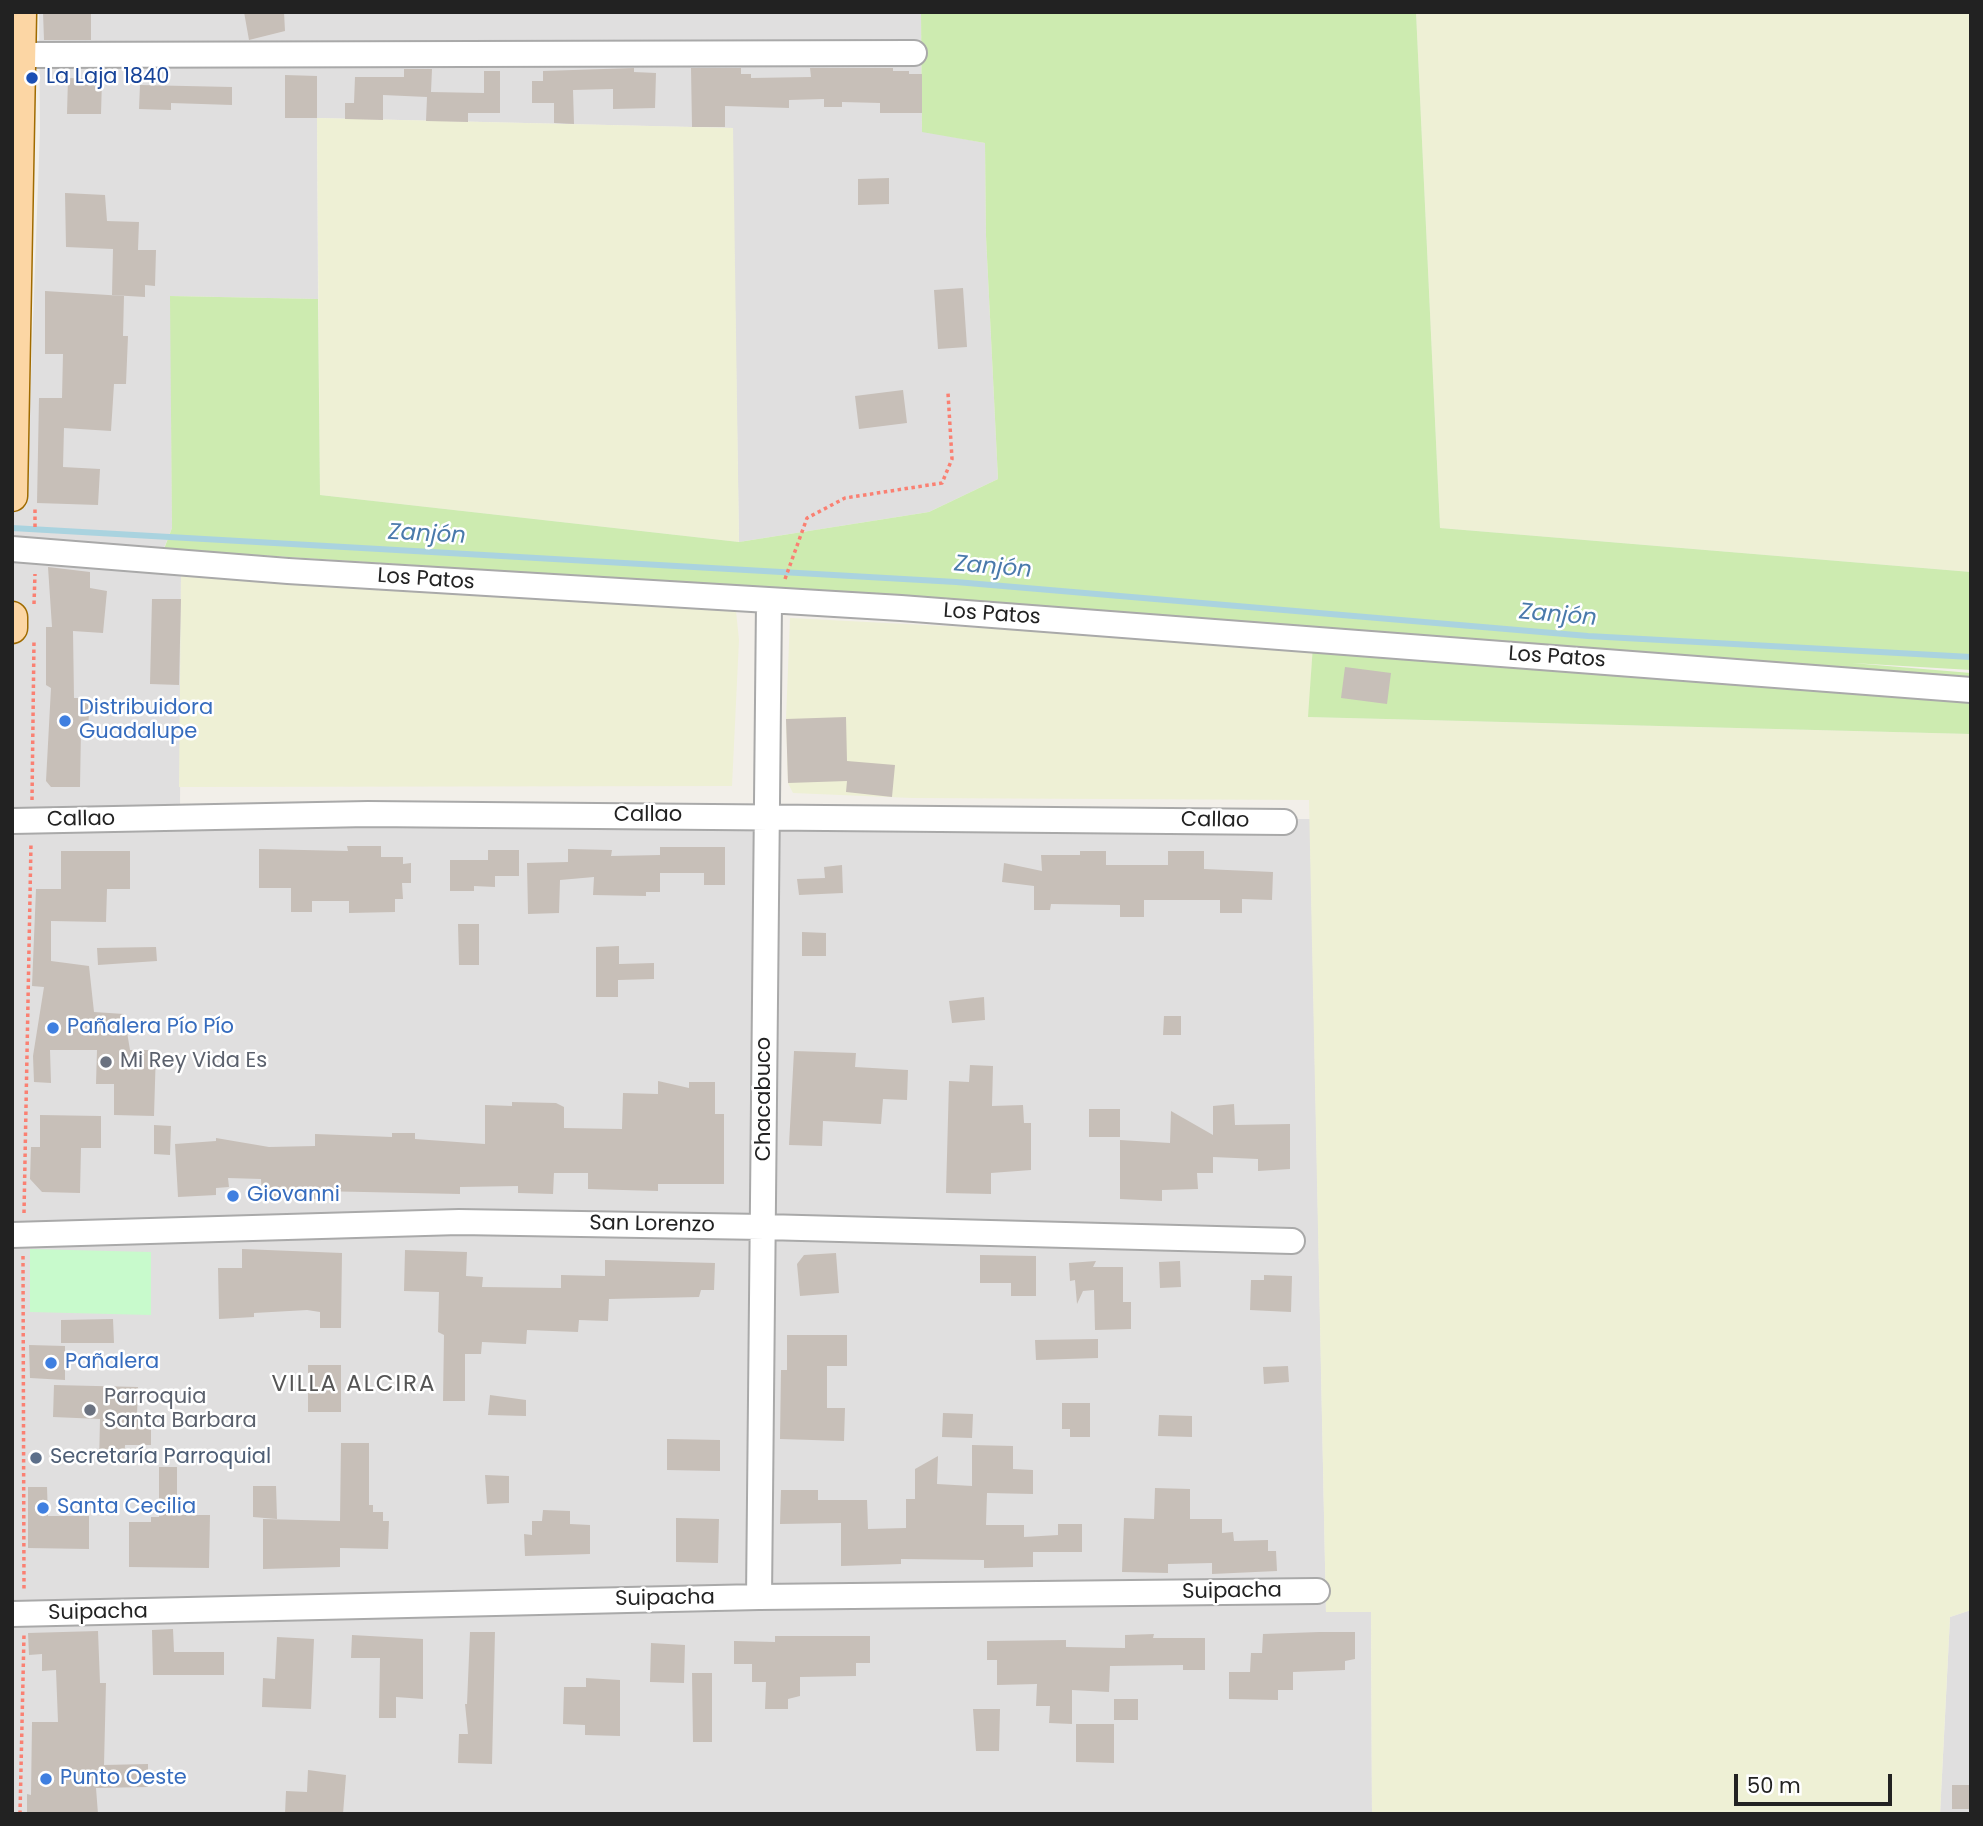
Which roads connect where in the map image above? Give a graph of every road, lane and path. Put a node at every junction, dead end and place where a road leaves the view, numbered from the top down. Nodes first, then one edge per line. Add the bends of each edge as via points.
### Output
1 (21, 12) edge
2 (914, 52) dead end
3 (20, 55) junction
4 (948, 393) dead end
5 (12, 496) edge
6 (24, 551) edge
7 (776, 602) junction
8 (23, 620) edge
9 (1971, 690) edge
10 (767, 817) junction
11 (22, 821) edge
12 (1284, 822) dead end
13 (764, 1227) junction
14 (18, 1234) edge
15 (1292, 1241) dead end
16 (1317, 1591) dead end
17 (759, 1597) junction
18 (18, 1615) edge
19 (20, 1814) edge

1 - 3 main road
2 - 3 street
3 - 5 main road
4 - 7 path via 952,458 942,483 845,498 807,517
6 - 7 street, Los Patos
6 - 8 path
7 - 9 street, Los Patos
7 - 10 street, Chacabuco
8 - 11 path
10 - 11 street, Callao via 368,814
10 - 12 street, Callao
10 - 13 street, Chacabuco
11 - 14 path
13 - 14 street, San Lorenzo via 459,1222
13 - 15 street, San Lorenzo
13 - 17 street, Chacabuco
14 - 18 path
16 - 17 street, Suipacha
17 - 18 street, Suipacha
18 - 19 path

